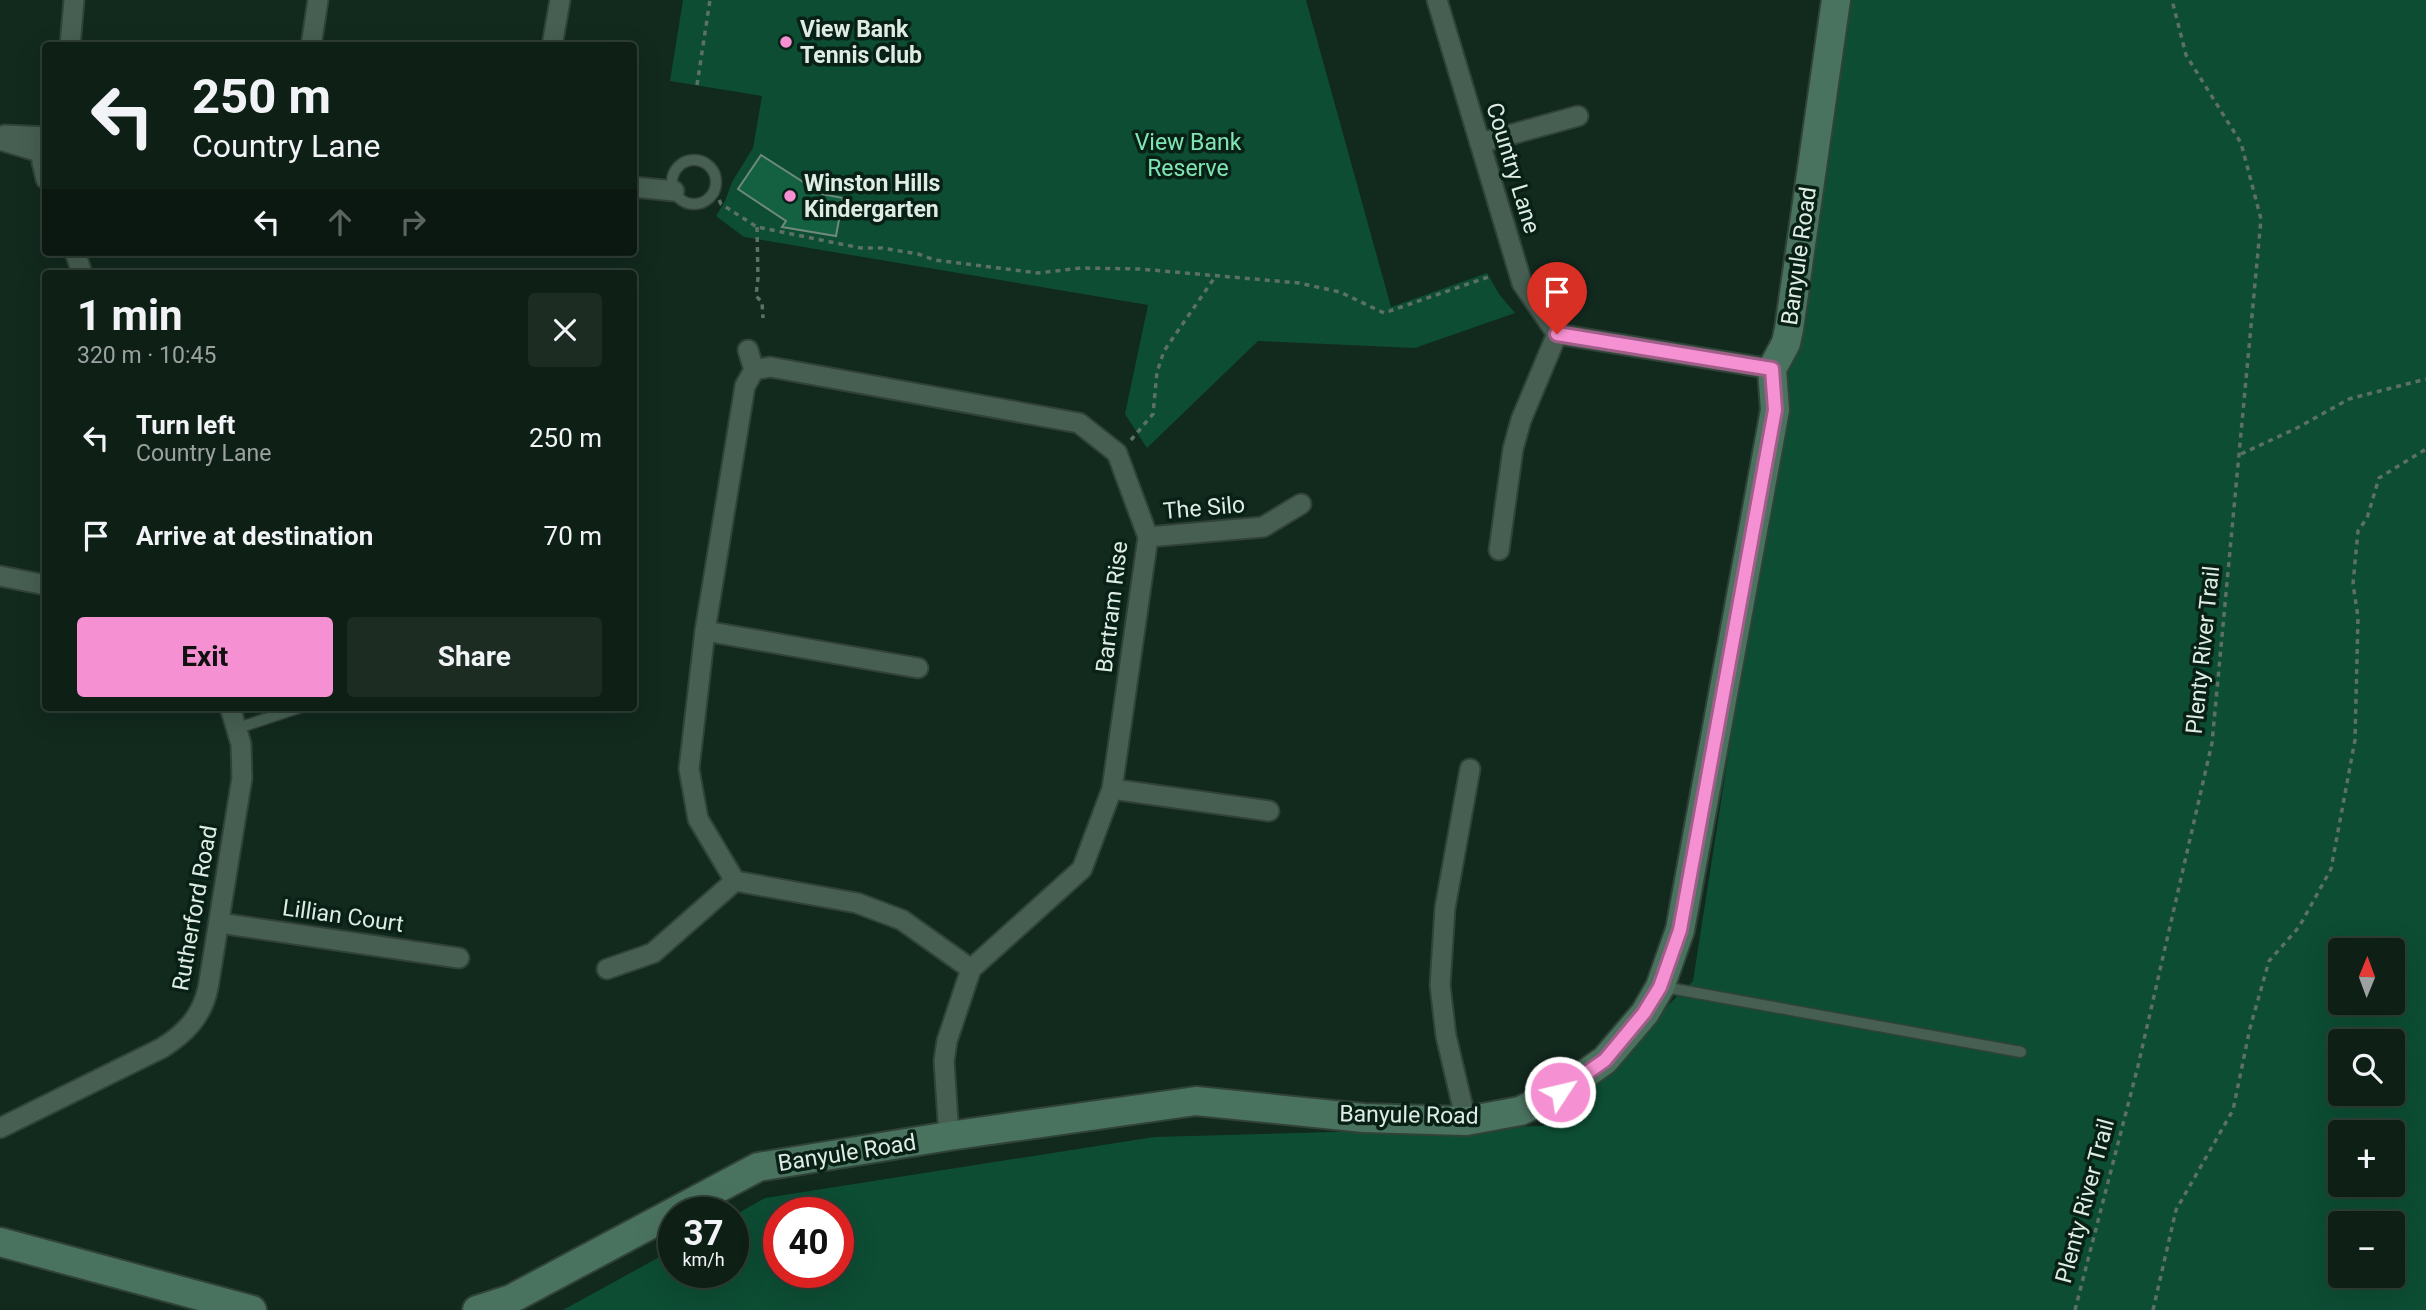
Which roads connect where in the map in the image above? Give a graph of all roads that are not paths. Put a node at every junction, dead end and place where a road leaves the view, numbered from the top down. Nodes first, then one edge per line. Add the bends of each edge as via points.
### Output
1 (74, 0) edge
2 (318, 0) edge
3 (560, 0) edge
4 (1437, 0) edge
5 (1836, 0) edge
6 (70, 24) junction
7 (64, 42) edge
8 (70, 42) edge
9 (312, 42) edge
10 (553, 42) edge
11 (1578, 116) dead end
12 (0, 138) edge
13 (42, 143) edge
14 (1480, 144) junction
15 (637, 187) edge
16 (674, 191) junction
17 (1557, 334) junction
18 (748, 350) dead end
19 (1772, 369) junction
20 (754, 370) junction
21 (1301, 504) dead end
22 (1148, 537) junction
23 (1499, 550) dead end
24 (0, 576) edge
25 (42, 584) edge
26 (705, 631) junction
27 (918, 668) dead end
28 (231, 711) edge
29 (289, 711) edge
30 (237, 728) junction
31 (1470, 769) dead end
32 (1112, 789) junction
33 (1269, 811) dead end
34 (735, 881) junction
35 (219, 923) junction
36 (459, 958) dead end
37 (607, 969) dead end
38 (971, 969) junction
39 (1660, 987) junction
40 (2021, 1052) dead end
41 (1466, 1121) junction
42 (0, 1128) edge
43 (949, 1136) junction
44 (0, 1242) edge
45 (252, 1310) edge
46 (477, 1310) edge

1 - 6 street
2 - 9 street
3 - 10 street
4 - 14 street, Country Lane
5 - 19 street, Banyule Road via 1789,329
6 - 7 street
6 - 8 street
11 - 14 street
12 - 13 street
14 - 17 street, Country Lane via 1522,283
15 - 16 street
16 - 16 lane via 679,198 703,203 715,191 711,168 698,160 683,163 673,175
17 - 19 street
17 - 23 street via 1513,449
18 - 20 street
19 - 39 street, Banyule Road via 1773,424 1680,930
20 - 22 street, Bartram Rise via 770,367 1079,423 1116,453
20 - 26 street via 745,386
21 - 22 street, The Silo via 1263,527
22 - 32 street, Bartram Rise
24 - 25 street
26 - 27 street
26 - 34 street via 689,769 698,819
28 - 30 street, Rutherford Road
29 - 30 lane
30 - 35 street, Rutherford Road via 242,778
31 - 41 street via 1445,908 1440,985 1446,1036
32 - 33 street
32 - 38 street, Bartram Rise via 1082,869
34 - 37 street via 653,953
34 - 38 street via 868,907 901,920
35 - 36 street, Lillian Court
35 - 42 street, Rutherford Road via 205,1001 185,1032 162,1048
38 - 43 street, Bartram Rise via 944,1061
39 - 40 lane
39 - 41 street, Banyule Road via 1605,1060 1560,1092 1520,1111
41 - 43 street, Banyule Road via 1364,1118 1196,1101
43 - 46 street, Banyule Road via 758,1167 511,1300
44 - 45 street

